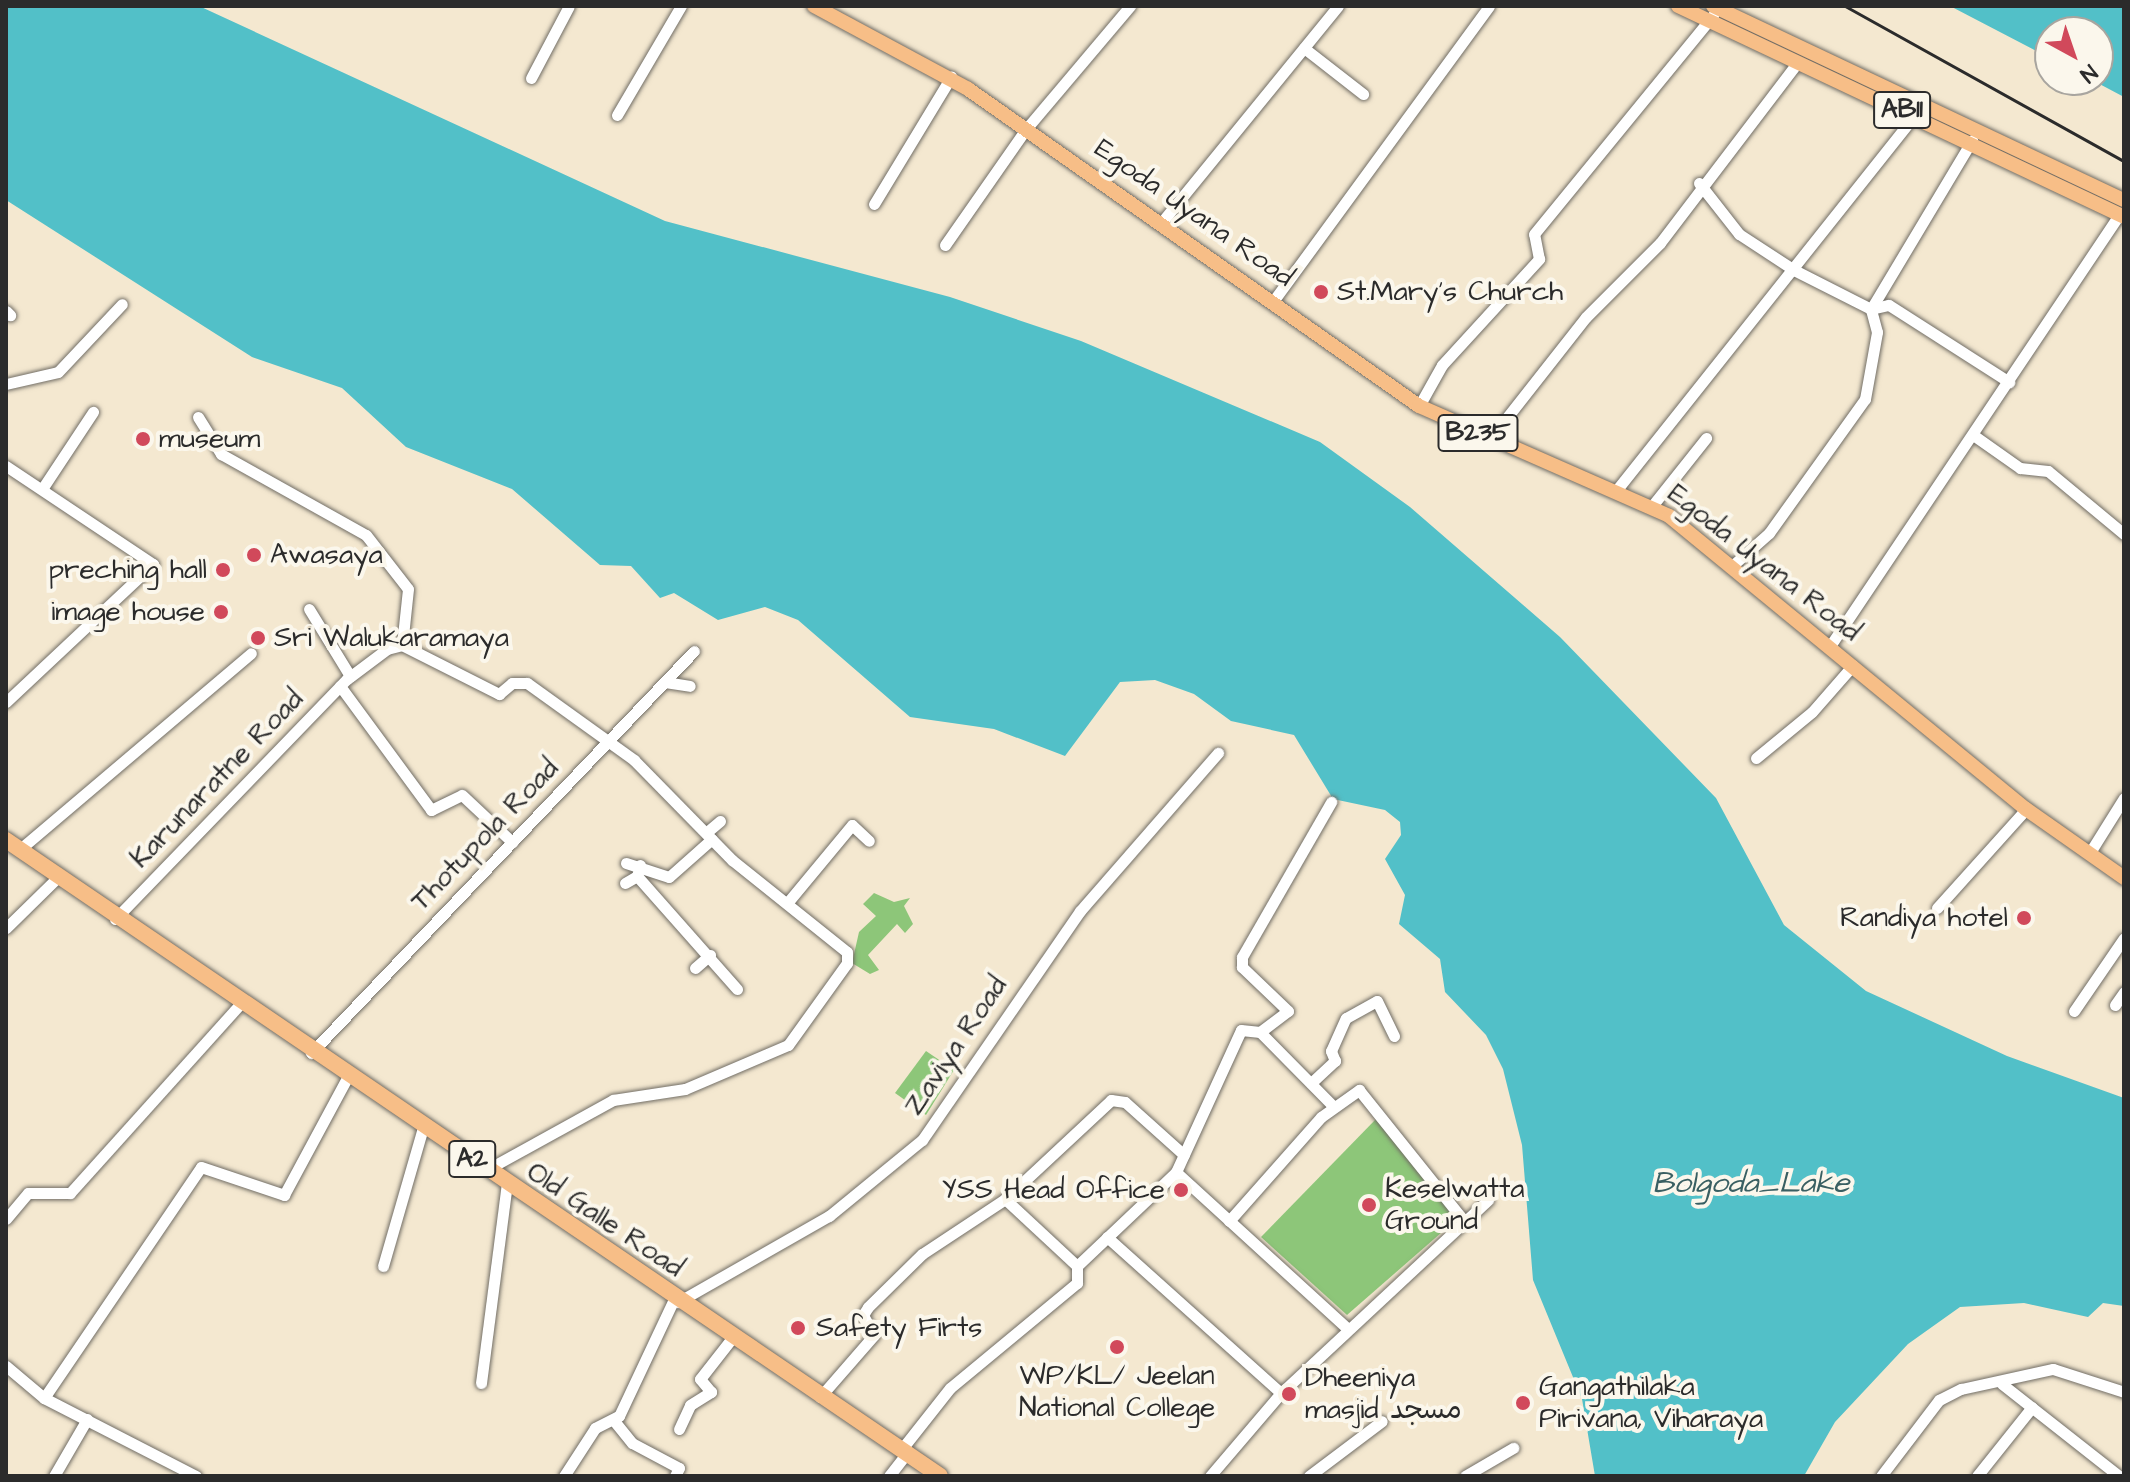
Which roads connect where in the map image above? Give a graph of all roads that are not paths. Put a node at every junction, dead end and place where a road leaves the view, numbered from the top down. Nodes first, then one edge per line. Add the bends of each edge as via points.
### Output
1 (569, 6) edge
2 (681, 6) edge
3 (814, 6) edge
4 (1130, 6) edge
5 (1338, 6) edge
6 (1489, 6) edge
7 (1678, 6) edge
8 (1713, 12) edge
9 (1304, 48) junction
10 (1798, 62) junction
11 (951, 77) junction
12 (531, 78) dead end
13 (1363, 94) dead end
14 (617, 115) dead end
15 (1914, 116) junction
16 (1026, 129) junction
17 (1975, 134) junction
18 (1699, 183) junction
19 (874, 204) dead end
20 (2122, 211) edge
21 (1161, 223) junction
22 (945, 245) dead end
23 (1794, 270) junction
24 (1274, 300) junction
25 (122, 304) dead end
26 (1871, 309) junction
27 (2009, 382) junction
28 (6, 384) edge
29 (1419, 406) junction
30 (93, 412) dead end
31 (198, 417) dead end
32 (1976, 437) junction
33 (1706, 438) dead end
34 (1490, 439) junction
35 (6, 466) edge
36 (44, 486) junction
37 (1615, 492) junction
38 (1652, 506) junction
39 (2124, 534) edge
40 (1733, 565) junction
41 (309, 609) dead end
42 (402, 645) junction
43 (1830, 646) junction
44 (694, 651) dead end
45 (251, 653) dead end
46 (1853, 665) junction
47 (350, 676) junction
48 (665, 682) junction
49 (340, 686) junction
50 (690, 686) dead end
51 (6, 702) edge
52 (607, 743) junction
53 (1218, 753) dead end
54 (1756, 758) dead end
55 (2124, 798) edge
56 (1331, 802) dead end
57 (2026, 809) junction
58 (720, 821) dead end
59 (709, 835) junction
60 (869, 841) dead end
61 (512, 842) junction
62 (12, 845) edge
63 (2089, 854) junction
64 (626, 863) dead end
65 (638, 870) junction
66 (58, 877) junction
67 (2124, 878) edge
68 (625, 883) dead end
69 (788, 902) junction
70 (1937, 908) dead end
71 (114, 919) junction
72 (6, 928) edge
73 (2124, 938) edge
74 (710, 955) junction
75 (695, 968) dead end
76 (737, 989) dead end
77 (2124, 992) edge
78 (240, 1004) junction
79 (2115, 1005) dead end
80 (2074, 1011) dead end
81 (1260, 1032) junction
82 (1394, 1036) dead end
83 (311, 1053) junction
84 (348, 1076) junction
85 (1311, 1083) junction
86 (1334, 1107) junction
87 (423, 1127) junction
88 (1184, 1155) junction
89 (488, 1169) junction
90 (1176, 1172) junction
91 (507, 1184) junction
92 (1005, 1199) junction
93 (1488, 1200) dead end
94 (6, 1219) edge
95 (1463, 1220) junction
96 (1229, 1221) junction
97 (1107, 1237) junction
98 (383, 1266) dead end
99 (1077, 1266) junction
100 (676, 1300) junction
101 (1348, 1329) junction
102 (732, 1338) junction
103 (6, 1366) edge
104 (481, 1383) dead end
105 (2002, 1384) junction
106 (2124, 1392) edge
107 (1281, 1393) junction
108 (820, 1397) junction
109 (44, 1398) junction
110 (2032, 1407) junction
111 (87, 1419) junction
112 (1382, 1421) dead end
113 (615, 1422) junction
114 (679, 1429) dead end
115 (1513, 1448) dead end
116 (903, 1452) junction
117 (54, 1476) edge
118 (196, 1476) edge
119 (564, 1476) edge
120 (675, 1476) edge
121 (889, 1476) edge
122 (940, 1476) edge
123 (1210, 1476) edge
124 (1309, 1476) edge
125 (1465, 1476) edge
126 (1881, 1476) edge
127 (1977, 1476) edge
128 (2119, 1476) edge

1 - 12 street
2 - 14 street
3 - 11 main road, Egoda Uyana Road / B235
4 - 16 street
5 - 9 street
6 - 24 street
7 - 8 main road, AB11
8 - 10 main road, AB11
8 - 17 main road, AB11
8 - 29 street via 1534,234 1539,259 1442,365
9 - 13 street
9 - 21 street
10 - 15 main road, AB11
10 - 18 street
11 - 16 main road, Egoda Uyana Road / B235
11 - 19 street
15 - 17 main road, AB11
15 - 23 street
16 - 21 main road, Egoda Uyana Road / B235
16 - 22 street
17 - 20 main road, AB11
17 - 26 street
18 - 23 street via 1739,234
18 - 34 street via 1660,243 1586,317
20 - 27 street
21 - 24 main road, Egoda Uyana Road / B235
23 - 26 street
23 - 37 street
24 - 29 main road, Egoda Uyana Road / B235
25 - 28 street via 58,372
26 - 27 street via 1889,305
26 - 40 street via 1877,332 1865,399 1769,533
27 - 32 street
29 - 34 main road, Egoda Uyana Road / B235
30 - 36 street
31 - 42 street via 221,454 366,535 408,589
32 - 39 street via 2020,468 2048,471
32 - 43 street
33 - 38 street
34 - 37 main road, Egoda Uyana Road / B235
35 - 36 street
36 - 51 street via 153,564
37 - 38 main road, Egoda Uyana Road / B235
38 - 40 main road, Egoda Uyana Road / B235
40 - 43 main road, Egoda Uyana Road / B235
41 - 47 street
42 - 47 street, Karunaratne Road
42 - 52 street via 499,694 512,683 527,683
43 - 46 main road, Egoda Uyana Road / B235
44 - 48 street, Thotupola Road
45 - 62 street
46 - 54 street via 1812,712
46 - 57 main road, Egoda Uyana Road / B235
47 - 49 street, Karunaratne Road
48 - 50 street
48 - 52 street, Thotupola Road
49 - 61 street via 431,810 462,795
49 - 71 street, Karunaratne Road
52 - 59 street
52 - 61 street, Thotupola Road
53 - 100 street, Zaviya Road via 1080,911 922,1140 829,1216
55 - 63 street
56 - 81 street via 1242,957 1242,967 1288,1011
57 - 63 main road, Egoda Uyana Road / B235
57 - 70 street
58 - 59 street
59 - 65 street via 669,877
59 - 69 street
60 - 69 street via 852,825
61 - 83 street, Thotupola Road
62 - 66 highway, Old Galle Road / A2
63 - 67 main road, Egoda Uyana Road / B235
64 - 65 street
65 - 68 street
65 - 74 street
66 - 71 highway, Old Galle Road / A2
66 - 72 street
69 - 89 street via 847,952 847,963 788,1045 685,1089 613,1100
71 - 78 highway, Old Galle Road / A2
73 - 80 street
74 - 75 street
74 - 76 street
77 - 79 street
78 - 83 highway, Old Galle Road / A2
78 - 94 street via 70,1193 28,1193
81 - 85 street
81 - 88 street via 1241,1030
82 - 85 street via 1377,1001 1346,1018 1331,1051 1335,1061
83 - 84 highway, Old Galle Road / A2
84 - 87 highway, Old Galle Road / A2
84 - 109 street via 284,1195 201,1167
85 - 86 street
86 - 95 street via 1359,1090
86 - 96 street
87 - 89 highway, Old Galle Road / A2
87 - 98 street
88 - 90 street
88 - 92 street via 1118,1097
89 - 91 highway, Old Galle Road / A2
90 - 96 street
90 - 97 street
91 - 100 highway, Old Galle Road / A2
91 - 104 street
92 - 99 street
92 - 108 street via 922,1254 868,1307 863,1315 874,1335
93 - 95 street
95 - 101 street
96 - 101 street
97 - 99 street
97 - 107 street
99 - 116 street via 1077,1283 950,1388
100 - 102 highway, Old Galle Road / A2
100 - 113 street
101 - 107 street
102 - 108 highway, Old Galle Road / A2
102 - 114 street via 700,1379 711,1392 690,1405
103 - 109 street
105 - 106 street via 2053,1369
105 - 110 street
105 - 126 street via 1939,1400
107 - 123 street
108 - 116 highway, Old Galle Road / A2
109 - 111 street
110 - 127 street
110 - 128 street
111 - 117 street
111 - 118 street
112 - 124 street
113 - 119 street via 595,1428
113 - 120 street via 632,1443 679,1468
115 - 125 street
116 - 121 street
116 - 122 highway, Old Galle Road / A2

